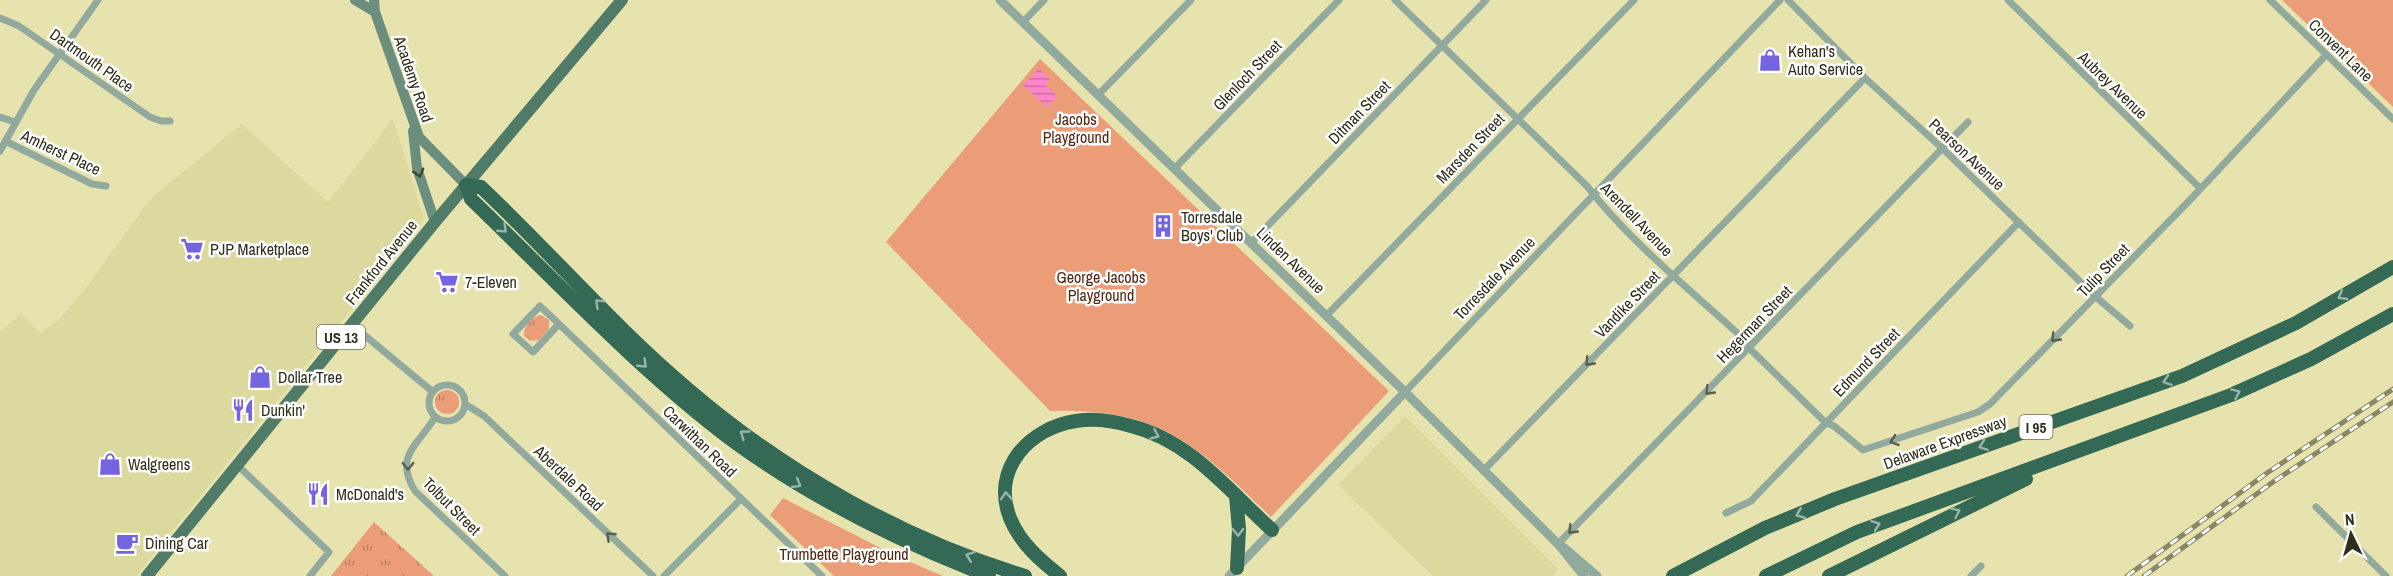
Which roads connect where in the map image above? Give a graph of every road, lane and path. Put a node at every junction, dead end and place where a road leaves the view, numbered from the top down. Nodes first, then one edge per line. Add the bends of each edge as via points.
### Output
1 (98, 0) edge
2 (355, 0) edge
3 (367, 0) edge
4 (622, 0) edge
5 (1000, 0) edge
6 (1044, 0) edge
7 (1191, 0) edge
8 (1339, 0) edge
9 (1395, 0) edge
10 (1486, 0) edge
11 (1634, 0) edge
12 (1780, 0) edge
13 (1788, 0) edge
14 (2007, 0) edge
15 (2270, 0) edge
16 (375, 6) edge
17 (0, 18) edge
18 (1023, 22) junction
19 (1442, 45) junction
20 (59, 54) junction
21 (2326, 55) junction
22 (1865, 78) junction
23 (1098, 95) junction
24 (0, 117) edge
25 (1518, 119) junction
26 (2393, 119) edge
27 (170, 120) dead end
28 (413, 122) junction
29 (1968, 122) dead end
30 (15, 123) junction
31 (5, 141) junction
32 (1943, 149) junction
33 (0, 152) edge
34 (1174, 168) junction
35 (466, 185) junction
36 (106, 186) dead end
37 (2199, 188) junction
38 (1595, 196) junction
39 (435, 222) junction
40 (2019, 222) junction
41 (1251, 243) junction
42 (2393, 267) edge
43 (1673, 275) junction
44 (2096, 297) junction
45 (2393, 314) edge
46 (1326, 316) junction
47 (351, 324) junction
48 (559, 324) junction
49 (2130, 326) dead end
50 (1749, 348) junction
51 (433, 392) junction
52 (1405, 392) junction
53 (465, 404) junction
54 (435, 417) junction
55 (1826, 423) junction
56 (2103, 443) junction
57 (1863, 450) joint
58 (236, 464) junction
59 (1483, 471) junction
60 (1236, 496) junction
61 (741, 499) junction
62 (2316, 507) dead end
63 (1726, 513) dead end
64 (1272, 530) junction
65 (1558, 544) junction
66 (1981, 566) dead end
67 (2379, 569) junction
68 (1232, 573) edge
69 (147, 576) edge
70 (310, 576) edge
71 (504, 576) edge
72 (653, 576) edge
73 (664, 576) edge
74 (822, 576) edge
75 (989, 576) edge
76 (1025, 576) edge
77 (1060, 576) edge
78 (1584, 576) edge
79 (1597, 576) edge
80 (1673, 576) edge
81 (1766, 576) edge
82 (1828, 576) edge
83 (1971, 576) edge
84 (2371, 576) edge
85 (2386, 576) edge

1 - 20 street
2 - 16 main road
3 - 16 main road, Academy Road
4 - 35 main road, Frankford Avenue / US 13
5 - 18 street, Linden Avenue
6 - 18 street
7 - 23 street
8 - 34 street, Glenloch Street
9 - 19 street, Arendell Avenue
10 - 19 street, Ditman Street
11 - 25 street, Marsden Street
12 - 38 street, Torresdale Avenue
13 - 22 street, Pearson Avenue
14 - 37 street, Aubrey Avenue
15 - 21 street, Convent Lane
16 - 28 main road, Academy Road
17 - 20 street, Dartmouth Place via 19,26
18 - 23 street, Linden Avenue
19 - 25 street, Arendell Avenue
19 - 41 street, Ditman Street
20 - 27 street, Dartmouth Place via 150,117
20 - 30 street
21 - 26 street, Convent Lane
21 - 37 street, Tulip Street
22 - 32 street, Pearson Avenue
22 - 43 street, Vandike Street
23 - 34 street, Linden Avenue
24 - 30 street, Amherst Place
25 - 38 street, Arendell Avenue
25 - 46 street, Marsden Street
28 - 35 main road, Academy Road via 424,144
28 -> 39 main road via 417,168
29 - 32 street, Hegerman Street
30 - 31 street
31 - 33 street
31 - 36 street, Amherst Place via 92,184
32 - 40 street, Pearson Avenue
32 - 50 street, Hegerman Street
34 - 41 street, Linden Avenue
35 - 39 main road, Frankford Avenue / US 13
35 -> 75 highway via 479,207 656,376 731,439 842,510
76 -> 35 highway via 905,529 765,449 664,368 481,187
37 - 44 street, Tulip Street
38 - 43 street, Arendell Avenue
38 - 52 street, Torresdale Avenue
39 - 47 main road, Frankford Avenue / US 13
40 - 44 street, Pearson Avenue
40 - 55 street, Edmund Street
41 - 46 street, Linden Avenue
42 -> 80 highway, Delaware Expressway / I 95 via 2296,323 2182,376 1835,499 1765,528
43 - 50 street, Arendell Avenue
43 -> 59 street, Vandike Street
44 - 49 street, Pearson Avenue
44 -> 57 street, Tulip Street via 1978,412
56 -> 45 highway, I 95 via 2231,395 2311,359
46 - 52 street, Linden Avenue
47 - 51 street
47 - 58 main road, Frankford Avenue / US 13
48 - 48 street, Carwithan Road via 533,352 513,334 540,306
48 - 61 street, Carwithan Road
50 - 55 street, Arendell Avenue
50 -> 65 street, Hegerman Street
51 - 53 street via 451,385 461,392
51 - 54 street via 429,405
52 - 59 street, Linden Avenue
52 - 64 street, Torresdale Avenue
53 - 54 street via 462,414 454,420
72 -> 53 street, Aberdale Road via 484,416
54 -> 71 street, Tolbut Street via 408,457 412,486
55 - 57 street, Arendell Avenue
55 - 63 street, Edmund Street via 1751,501
81 -> 56 highway, I 95 via 1857,532
82 -> 56 highway
58 - 69 main road, Frankford Avenue / US 13
58 - 70 street via 329,552
59 - 65 street, Linden Avenue
60 - 64 highway
60 -> 68 highway via 1239,528
77 -> 60 highway via 1026,545 1010,518 1005,498 1013,460 1044,431 1077,421 1131,426 1176,445
61 - 73 street
61 - 74 street, Carwithan Road
62 - 67 street
64 - 68 street, Torresdale Avenue
65 - 78 street, Linden Avenue
65 - 79 street, Linden Avenue
66 - 83 street
67 - 84 street
67 - 85 street

